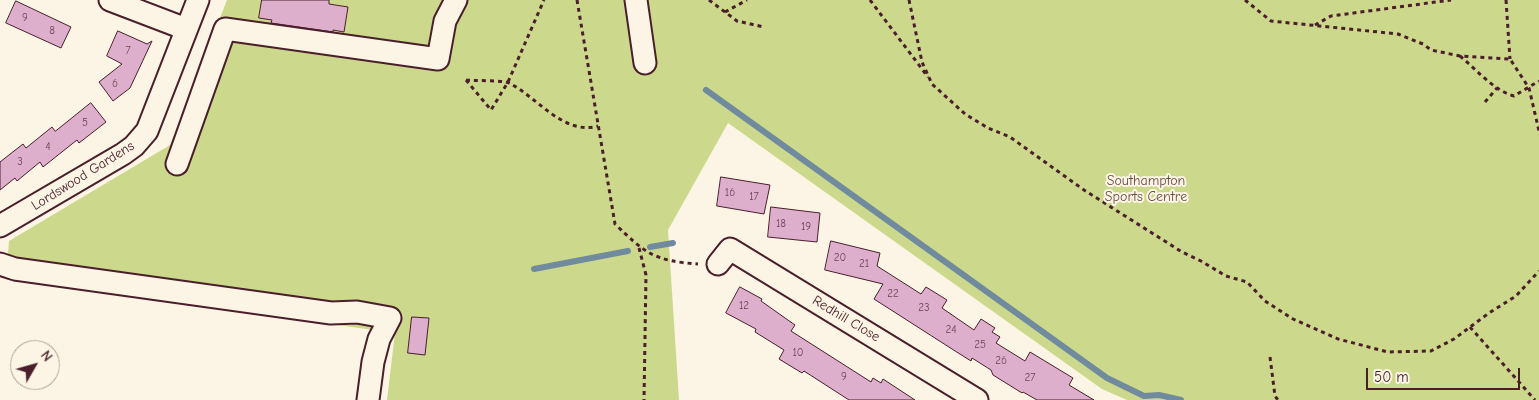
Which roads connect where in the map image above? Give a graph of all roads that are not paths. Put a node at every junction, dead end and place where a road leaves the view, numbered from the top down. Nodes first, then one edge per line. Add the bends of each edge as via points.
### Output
1 (110, 0) edge
2 (198, 0) edge
3 (456, 0) edge
4 (636, 0) edge
5 (186, 29) junction
6 (645, 63) dead end
7 (177, 164) dead end
8 (0, 226) edge
9 (0, 264) edge
10 (718, 264) road end
11 (368, 400) edge
12 (977, 400) edge

1 - 5 street
2 - 5 street, Lordswood Gardens
3 - 7 street via 446,21 438,59 226,29
4 - 6 street
5 - 8 street, Lordswood Gardens via 146,131 134,146 82,180
9 - 11 street via 15,269 196,295 390,318 379,339
10 - 12 street, Redhill Close via 730,249

